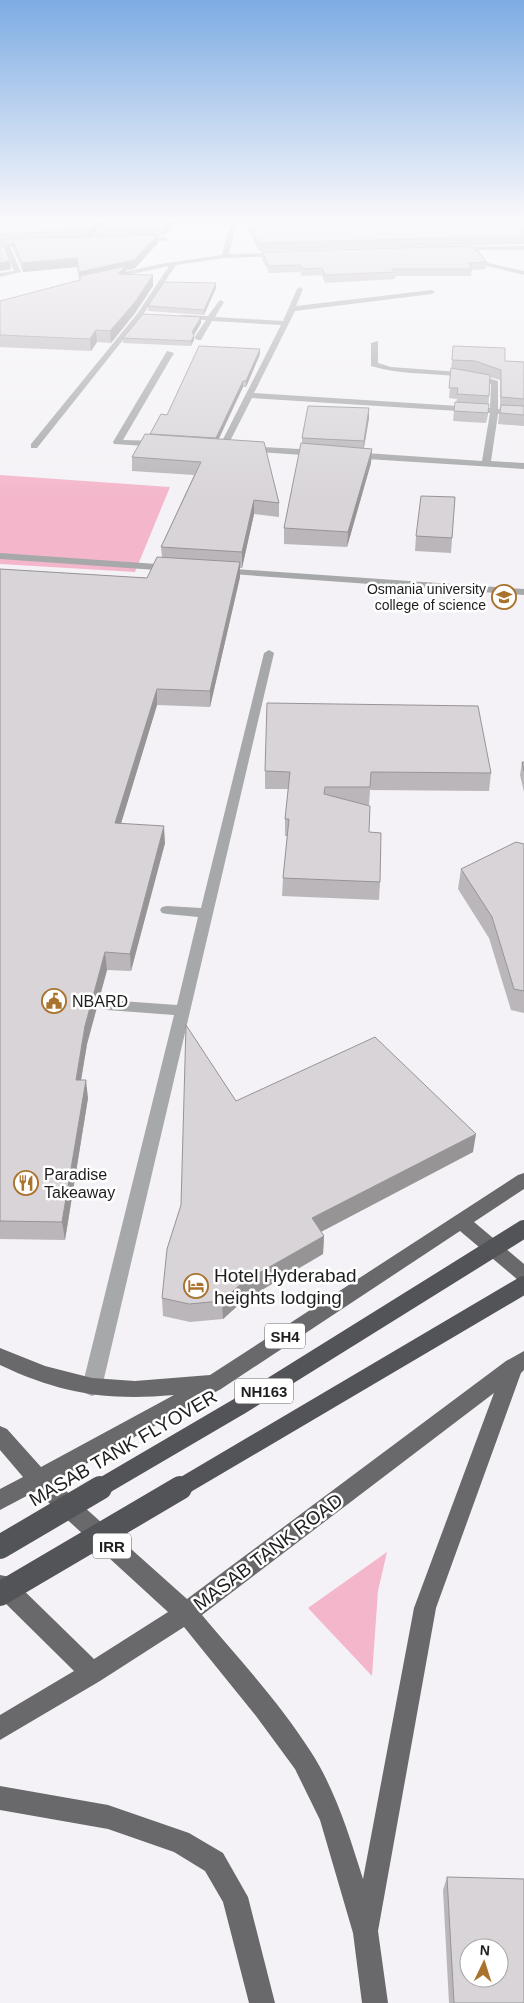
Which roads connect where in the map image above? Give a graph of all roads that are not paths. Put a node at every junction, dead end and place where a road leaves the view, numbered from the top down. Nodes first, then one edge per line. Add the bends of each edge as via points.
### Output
1 (146, 311) edge
2 (215, 311) edge
3 (291, 311) edge
4 (176, 317) edge
5 (211, 318) junction
6 (286, 323) junction
7 (198, 338) dead end
8 (375, 343) dead end
9 (170, 353) dead end
10 (249, 395) junction
11 (494, 411) junction
12 (524, 413) edge
13 (175, 445) edge
14 (34, 446) dead end
15 (213, 447) edge
16 (223, 448) junction
17 (330, 454) edge
18 (340, 454) edge
19 (486, 463) junction
20 (524, 466) edge
21 (0, 556) edge
22 (181, 569) edge
23 (211, 571) edge
24 (524, 592) edge
25 (269, 653) dead end
26 (166, 910) dead end
27 (207, 913) junction
28 (107, 1004) dead end
29 (183, 1010) junction
30 (524, 1180) edge
31 (461, 1221) junction
32 (524, 1229) edge
33 (524, 1275) edge
34 (524, 1285) edge
35 (0, 1356) edge
36 (518, 1363) edge
37 (214, 1383) junction
38 (92, 1387) junction
39 (0, 1435) edge
40 (38, 1479) junction
41 (0, 1500) edge
42 (0, 1547) edge
43 (0, 1583) edge
44 (0, 1594) edge
45 (186, 1613) junction
46 (92, 1673) junction
47 (0, 1728) edge
48 (0, 1798) edge
49 (366, 1934) junction
50 (262, 2003) edge
51 (375, 2003) edge

1 - 14 street
2 - 5 street
3 - 6 street
4 - 5 street
5 - 6 street
5 - 7 street
6 - 10 street
8 - 11 street via 374,364 390,369 473,375 496,383
9 - 13 street via 117,442
10 - 11 street
10 - 16 street
11 - 12 street
11 - 19 street
15 - 16 street
16 - 17 street
18 - 19 street
19 - 20 street
21 - 22 street
23 - 24 street
25 - 27 street
26 - 27 street
27 - 29 street
28 - 29 street
29 - 38 street
30 - 31 main road, SH4
31 - 33 main road
31 - 37 main road, SH4
32 - 42 highway, MASAB TANK FLYOVER / NH163, bridge via 238,1407
34 - 44 highway, NH163, bridge
35 - 38 main road, SH4 via 24,1368
36 - 45 main road, MASAB TANK ROAD
36 - 49 main road via 424,1608
37 - 38 main road, SH4 via 139,1388
37 - 40 main road, SH4
39 - 40 main road, IRR
40 - 41 main road, SH4
40 - 45 main road, IRR
43 - 46 main road
45 - 46 main road, MASAB TANK ROAD
45 - 49 main road via 303,1761 331,1816
46 - 47 main road, MASAB TANK ROAD
48 - 50 main road via 108,1817 180,1842 214,1862 235,1897
49 - 51 main road

